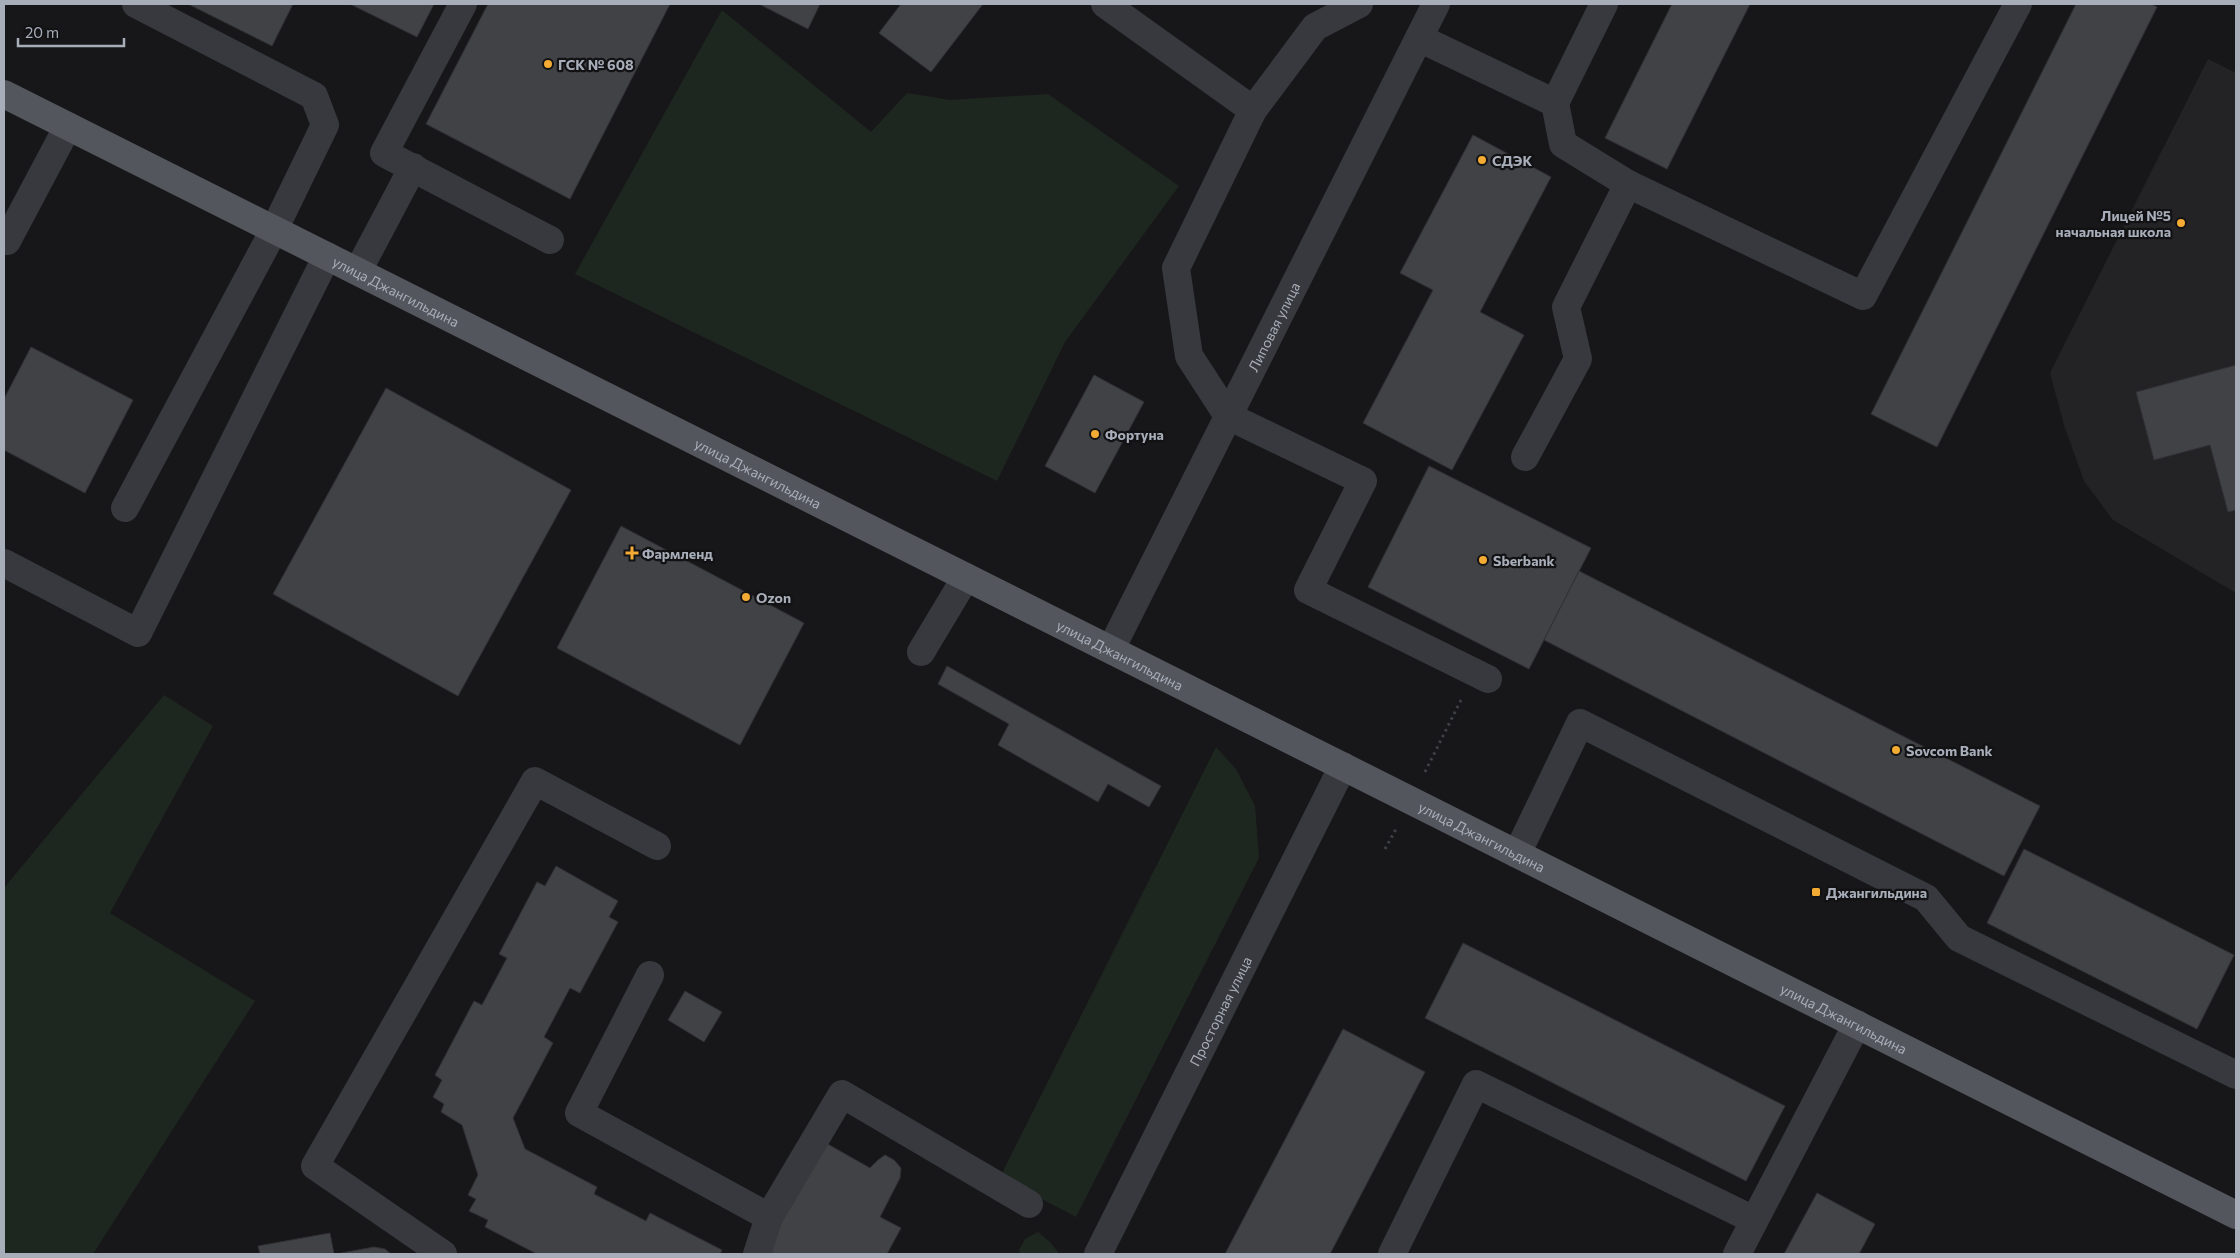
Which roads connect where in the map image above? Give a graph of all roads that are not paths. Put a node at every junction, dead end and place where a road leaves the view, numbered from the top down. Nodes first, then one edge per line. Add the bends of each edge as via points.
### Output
1 (136, 4) edge
2 (463, 4) edge
3 (1105, 4) edge
4 (1359, 4) edge
5 (1436, 4) edge
6 (1604, 4) edge
7 (2018, 4) edge
8 (1419, 38) junction
9 (4, 94) edge
10 (1555, 103) junction
11 (1253, 110) junction
12 (68, 126) junction
13 (412, 167) junction
14 (1628, 184) junction
15 (274, 230) junction
16 (550, 240) dead end
17 (5, 242) edge
18 (327, 256) junction
19 (358, 271) junction
20 (1228, 416) junction
21 (1525, 457) dead end
22 (124, 508) dead end
23 (4, 563) edge
24 (966, 577) junction
25 (1110, 650) junction
26 (921, 652) dead end
27 (1482, 676) road end
28 (1343, 766) junction
29 (657, 846) dead end
30 (1517, 854) junction
31 (650, 975) dead end
32 (1857, 1024) junction
33 (2236, 1076) edge
34 (1030, 1204) dead end
35 (2236, 1215) edge
36 (769, 1217) junction
37 (1754, 1220) junction
38 (443, 1254) edge
39 (757, 1254) edge
40 (1098, 1254) edge
41 (1392, 1254) edge
42 (1737, 1254) edge

1 - 15 street via 314,96 325,125
2 - 13 street via 384,152
3 - 11 street
4 - 11 street via 1315,27
5 - 8 street, Липовая улица
6 - 10 street
7 - 14 street via 1863,296
8 - 10 street
8 - 20 street, Липовая улица
9 - 12 main road, улица Джангильдина
10 - 14 street via 1563,144
11 - 20 street via 1176,268 1190,356
12 - 15 main road, улица Джангильдина
12 - 17 street
13 - 16 street
13 - 19 street
14 - 21 street via 1566,307 1578,358
15 - 18 main road, улица Джангильдина
15 - 22 street
18 - 19 main road, улица Джангильдина
18 - 23 street via 138,633
19 - 24 main road, улица Джангильдина
20 - 25 street, Липовая улица
20 - 27 street via 1363,481 1308,590
24 - 25 main road, улица Джангильдина
24 - 26 street
25 - 28 main road, улица Джангильдина
28 - 30 main road, улица Джангильдина
28 - 40 street, Просторная улица
29 - 38 street via 535,781 316,1166
30 - 32 main road, улица Джангильдина
30 - 33 street via 1580,723 1926,898 1959,938
31 - 36 street via 580,1113
32 - 35 main road, улица Джангильдина
32 - 37 street
34 - 36 street via 842,1094
36 - 39 street
37 - 41 street via 1476,1084
37 - 42 street

